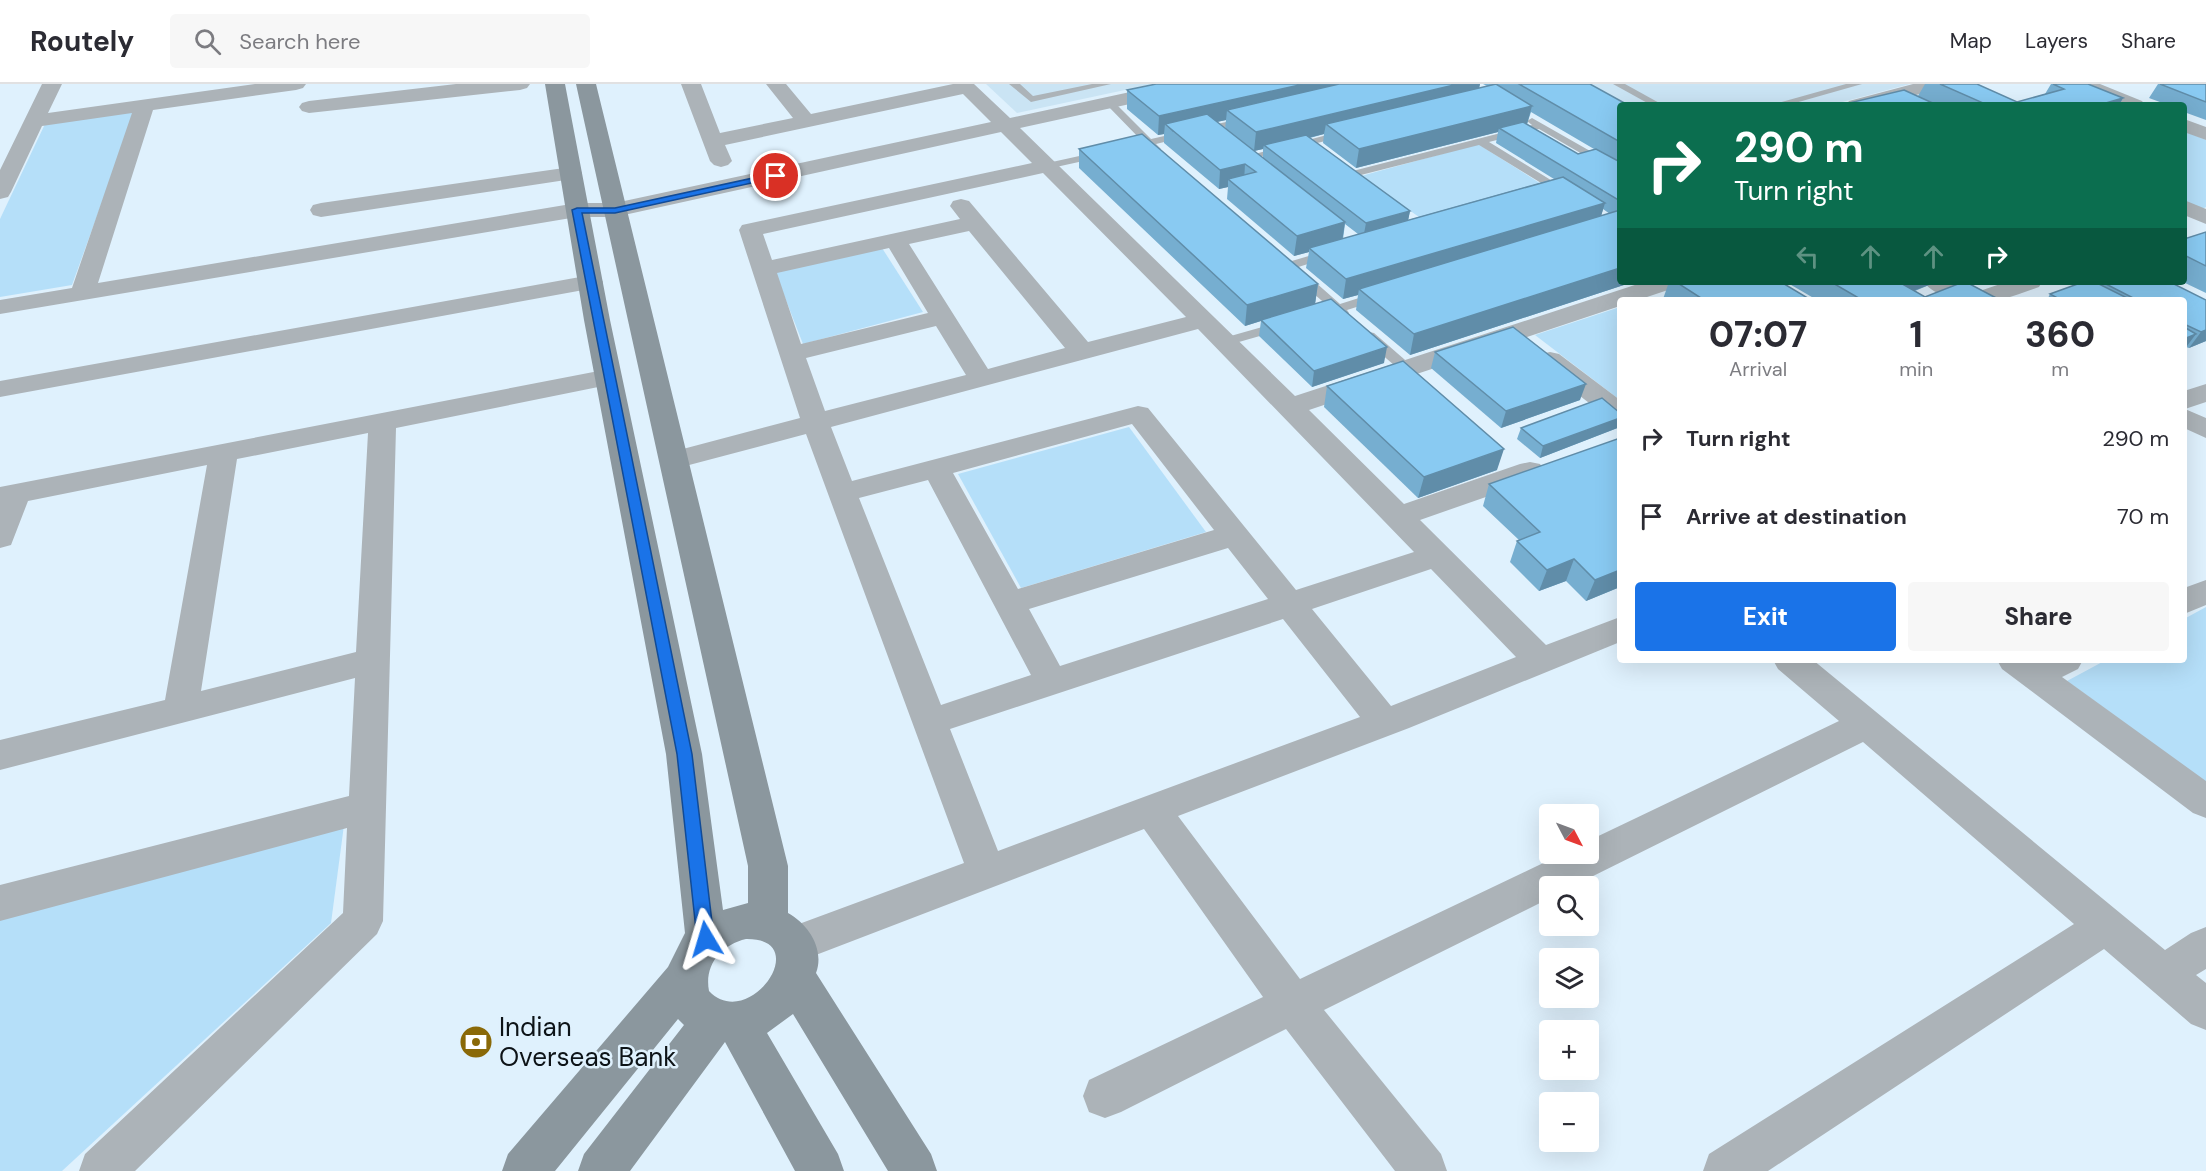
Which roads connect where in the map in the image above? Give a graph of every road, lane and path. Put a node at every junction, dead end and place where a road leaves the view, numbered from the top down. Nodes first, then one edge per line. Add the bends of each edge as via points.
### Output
1 (52, 84) edge
2 (297, 84) edge
3 (520, 84) edge
4 (555, 84) edge
5 (586, 84) edge
6 (691, 84) edge
7 (776, 84) edge
8 (1014, 84) edge
9 (1194, 84) edge
10 (1618, 84) edge
11 (1857, 84) edge
12 (1935, 84) edge
13 (2083, 84) edge
14 (964, 86) edge
15 (861, 92) dead end
16 (1108, 93) edge
17 (1652, 102) edge
18 (1788, 102) edge
19 (1867, 102) edge
20 (2127, 102) edge
21 (145, 105) junction
22 (309, 107) dead end
23 (874, 107) junction
24 (1521, 114) edge
25 (1256, 118) edge
26 (34, 121) junction
27 (806, 121) junction
28 (1006, 126) junction
29 (1540, 126) junction
30 (2187, 126) edge
31 (1353, 132) edge
32 (2206, 134) edge
33 (713, 141) junction
34 (1480, 141) junction
35 (1149, 142) junction
36 (22, 146) junction
37 (1126, 148) edge
38 (0, 149) edge
39 (1115, 150) edge
40 (1248, 157) edge
41 (1166, 158) edge
42 (1047, 166) junction
43 (1617, 170) edge
44 (571, 173) junction
45 (1349, 175) edge
46 (730, 185) junction
47 (947, 188) junction
48 (0, 192) edge
49 (1577, 201) edge
50 (2187, 208) edge
51 (321, 210) dead end
52 (577, 210) junction
53 (615, 210) junction
54 (2206, 217) edge
55 (2206, 222) edge
56 (973, 223) junction
57 (2187, 229) edge
58 (895, 240) junction
59 (1340, 251) edge
60 (763, 269) junction
61 (591, 282) junction
62 (1661, 285) edge
63 (1942, 285) edge
64 (2021, 285) edge
65 (1394, 292) edge
66 (82, 294) junction
67 (1635, 297) edge
68 (1964, 297) edge
69 (1985, 297) edge
70 (1617, 302) edge
71 (0, 307) edge
72 (1338, 308) junction
73 (943, 317) junction
74 (1203, 320) junction
75 (1514, 333) junction
76 (1225, 342) junction
77 (1082, 352) junction
78 (792, 354) junction
79 (1404, 370) junction
80 (609, 377) junction
81 (981, 378) junction
82 (0, 389) edge
83 (2206, 392) edge
84 (1427, 393) edge
85 (2187, 400) edge
86 (1290, 408) junction
87 (1617, 411) edge
88 (2187, 419) edge
89 (382, 422) junction
90 (815, 422) junction
91 (2206, 429) edge
92 (1496, 452) edge
93 (224, 453) junction
94 (674, 460) junction
95 (1555, 462) edge
96 (936, 468) junction
97 (1522, 474) junction
98 (843, 494) junction
99 (8, 496) edge
100 (1398, 517) junction
101 (1234, 535) junction
102 (0, 538) edge
103 (1437, 556) junction
104 (2206, 591) edge
105 (2187, 600) edge
106 (1009, 603) junction
107 (1289, 604) junction
108 (1617, 630) edge
109 (373, 661) junction
110 (1541, 661) junction
111 (1794, 663) edge
112 (2050, 663) edge
113 (2024, 668) edge
114 (1052, 682) junction
115 (181, 709) junction
116 (930, 722) junction
117 (1384, 723) junction
118 (1866, 724) junction
119 (0, 754) edge
120 (2206, 802) edge
121 (368, 807) junction
122 (1152, 810) junction
123 (987, 872) junction
124 (0, 903) edge
125 (2105, 926) junction
126 (706, 939) junction
127 (2206, 945) edge
128 (786, 948) junction
129 (2163, 974) junction
130 (686, 977) junction
131 (1293, 1004) junction
132 (2206, 1010) edge
133 (726, 1022) junction
134 (1105, 1096) dead end
135 (102, 1171) edge
136 (525, 1171) edge
137 (601, 1171) edge
138 (821, 1171) edge
139 (914, 1171) edge
140 (1424, 1171) edge
141 (1726, 1171) edge

1 - 26 street
2 - 21 street
3 - 22 street
4 - 44 street
5 - 53 street
6 - 33 street
7 - 27 street
8 - 16 lane via 1031,99
9 - 16 street
10 - 17 lane
11 - 18 lane
12 - 19 street
13 - 20 street
14 - 23 street
14 - 28 street
15 - 23 street
16 - 28 street
16 - 35 lane
21 - 26 street
21 - 66 street
23 - 27 street
24 - 29 lane
25 - 35 lane via 1216,132
26 - 36 street
27 - 33 street
28 - 42 street
28 - 46 street
29 - 34 lane
29 - 43 lane
30 - 32 street
31 - 40 lane via 1310,146
33 - 46 street
34 - 45 lane
34 - 49 lane via 1552,190
35 - 37 lane
35 - 41 lane
36 - 38 street
36 - 48 street
39 - 42 lane
42 - 47 street
42 - 74 street
44 - 51 street
44 - 52 street
46 - 53 street
47 - 56 street
47 - 60 street via 750,230
50 - 54 street
52 - 53 street
52 - 61 street
52 - 66 street
53 - 94 street
55 - 57 street
56 - 58 street
56 - 77 street
58 - 60 street
58 - 73 street
59 - 72 lane via 1285,262
60 - 78 street
61 - 80 street
61 - 82 street
62 - 67 street
63 - 68 street
64 - 69 street
65 - 72 lane
66 - 71 street
70 - 75 street
72 - 76 lane
72 - 79 lane
73 - 78 street
73 - 81 street
74 - 76 street
74 - 77 street
75 - 79 street
75 - 87 street
76 - 86 street
77 - 81 street
78 - 90 street
79 - 84 street
79 - 86 street
80 - 89 street
80 - 126 street via 684,754
81 - 90 street
83 - 85 street
86 - 100 street
88 - 91 street
89 - 93 street
89 - 109 street
90 - 94 street
90 - 98 street
92 - 97 street
93 - 99 street
93 - 115 street
94 - 128 street
95 - 97 street
96 - 98 street
96 - 101 street via 1138,414
96 - 106 street
97 - 100 street
98 - 116 street
99 - 102 street
100 - 103 street
101 - 106 street
101 - 107 street
103 - 107 street
103 - 110 street
104 - 105 street
106 - 114 street
107 - 114 street
107 - 117 street
108 - 110 street
109 - 115 street
109 - 121 street
110 - 117 street
111 - 118 street
112 - 113 street
113 - 120 street
114 - 116 street
115 - 119 street
116 - 123 street
117 - 122 street
118 - 125 street
118 - 131 street
121 - 124 street
121 - 135 street via 363,921
122 - 123 street
122 - 131 street
123 - 128 street
125 - 129 street
125 - 141 street
126 - 128 street via 727,926 746,921
126 - 130 street via 692,957
127 - 129 street
128 - 133 street via 780,1001 761,1015
128 - 139 street
129 - 132 street
130 - 133 street via 687,995 698,1012
130 - 136 street
131 - 134 street
131 - 140 street
133 - 137 street
133 - 138 street

